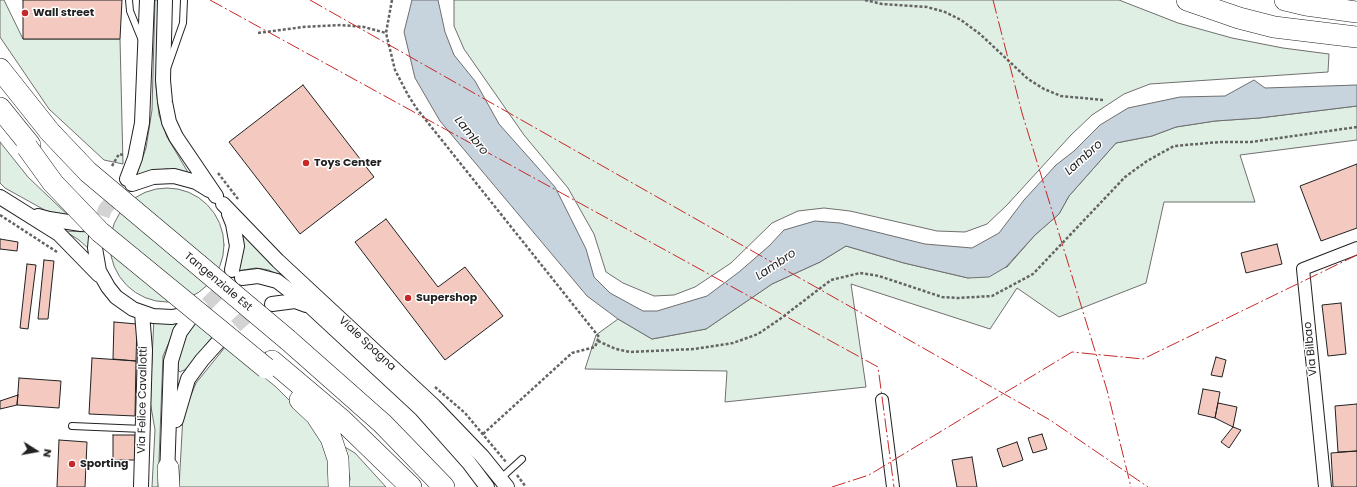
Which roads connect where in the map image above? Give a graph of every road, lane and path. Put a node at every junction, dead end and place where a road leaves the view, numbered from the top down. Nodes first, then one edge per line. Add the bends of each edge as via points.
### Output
1 (129, 0) edge
2 (147, 0) edge
3 (165, 0) edge
4 (184, 0) edge
5 (392, 0) edge
6 (866, 0) edge
7 (1186, 0) edge
8 (1285, 0) edge
9 (1357, 12) edge
10 (258, 33) dead end
11 (386, 33) junction
12 (1357, 37) edge
13 (145, 62) junction
14 (0, 69) edge
15 (163, 80) junction
16 (1103, 100) dead end
17 (0, 108) edge
18 (1357, 127) edge
19 (126, 156) dead end
20 (112, 166) dead end
21 (0, 197) edge
22 (219, 200) junction
23 (20, 210) junction
24 (0, 215) edge
25 (81, 224) dead end
26 (96, 237) tunnel mouth
27 (1357, 248) edge
28 (62, 255) dead end
29 (103, 279) junction
30 (272, 304) tunnel mouth
31 (311, 307) junction
32 (142, 313) junction
33 (220, 340) tunnel mouth
34 (598, 341) junction
35 (269, 365) junction
36 (882, 400) dead end
37 (72, 426) dead end
38 (143, 429) junction
39 (483, 434) dead end
40 (522, 459) dead end
41 (168, 481) edge
42 (504, 483) edge
43 (141, 487) edge
44 (148, 487) edge
45 (339, 487) edge
46 (412, 487) edge
47 (444, 487) edge
48 (487, 487) edge
49 (893, 487) edge
50 (1325, 487) edge

1 - 13 lane via 130,11 141,37
2 - 13 street
3 - 15 street
4 - 15 lane via 183,23
5 - 11 path
6 - 16 path via 882,4 927,7 945,12 974,29 1028,79 1044,89 1061,96
7 - 12 highway via 1239,18 1274,26
8 - 9 highway
10 - 11 path via 341,25 364,26
11 - 34 path via 395,70 417,109 598,335
13 - 22 street via 142,123 130,182 174,176 196,182
14 - 47 highway, Tangenziale Est, bridge via 50,132 88,172 288,340 383,424
15 - 22 street via 169,122 176,137
17 - 35 highway, bridge via 53,183 100,232
18 - 34 path via 1251,142 1174,146 1147,160 1125,177 1033,274 992,296 942,296 879,276 860,273 831,280 758,334 733,343 694,349 630,352
19 - 20 path via 118,154
21 - 23 street
22 - 31 street, Viale Spagna via 233,224 236,235 237,274 277,281
22 - 42 street, Viale Spagna via 278,261 434,406
23 - 25 street via 49,219
23 - 29 street via 59,234
24 - 28 path
26 - 29 street via 97,262
27 - 50 street, Via Bilbao via 1303,269
29 - 32 street via 116,297
30 - 31 street via 295,301
31 - 48 street, Viale Spagna via 421,410 461,453
32 - 38 street, Via Felice Cavallotti
32 - 41 street via 165,317 189,315 180,332 171,361
33 - 41 street via 188,378 180,402
34 - 39 path via 595,347 572,353
35 - 45 highway via 316,415 331,438 338,459
35 - 46 highway via 342,420
36 - 49 street
37 - 38 lane
38 - 43 street, Via Felice Cavallotti
38 - 44 street via 150,453
40 - 42 lane

